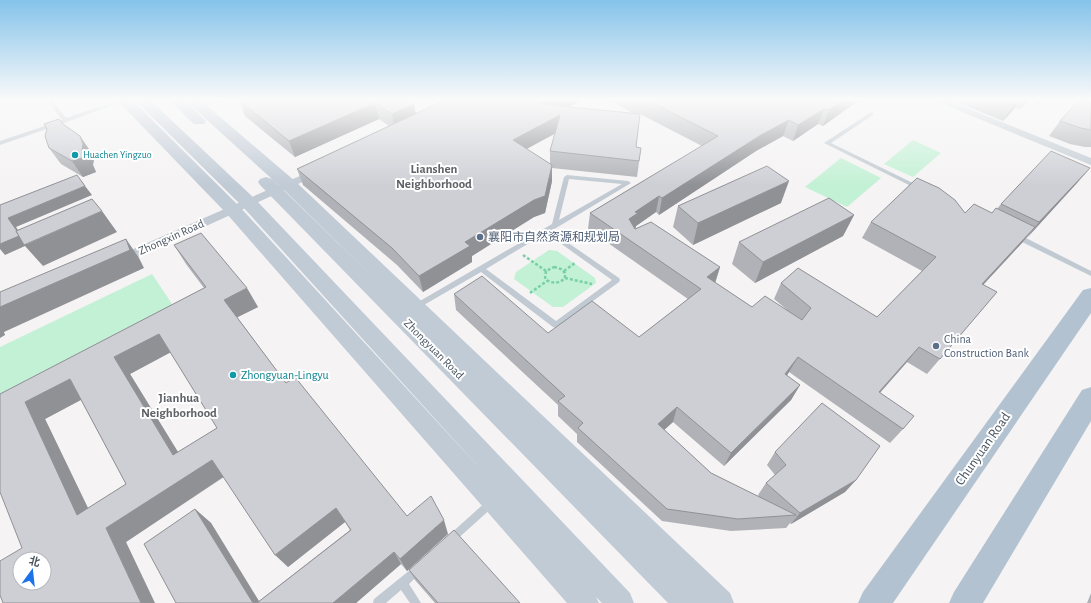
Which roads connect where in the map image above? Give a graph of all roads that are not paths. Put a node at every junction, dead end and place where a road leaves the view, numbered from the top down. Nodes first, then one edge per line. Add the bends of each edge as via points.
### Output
1 (44, 128) edge
2 (155, 128) edge
3 (168, 128) edge
4 (210, 128) edge
5 (221, 128) edge
6 (850, 128) edge
7 (1007, 128) edge
8 (0, 143) edge
9 (1091, 162) edge
10 (330, 166) edge
11 (282, 188) junction
12 (928, 193) edge
13 (241, 207) junction
14 (555, 225) junction
15 (546, 230) junction
16 (1013, 235) edge
17 (109, 264) edge
18 (481, 268) junction
19 (1091, 274) edge
20 (1091, 296) edge
21 (415, 307) junction
22 (1091, 398) edge
23 (494, 501) junction
24 (442, 547) edge
25 (425, 563) edge
26 (402, 583) junction
27 (378, 603) edge
28 (416, 603) edge
29 (585, 603) edge
30 (620, 603) edge
31 (687, 603) edge
32 (720, 603) edge
33 (874, 603) edge
34 (965, 603) edge

1 - 8 lane
2 - 13 main road
3 - 13 main road
4 - 11 main road, Zhongyuan Road
5 - 11 main road
6 - 12 lane via 827,143
7 - 9 street
10 - 11 street, Zhongxin Road
11 - 13 street, Zhongxin Road
11 - 21 main road
11 - 31 main road, Zhongyuan Road
13 - 17 street, Zhongxin Road
13 - 23 main road
13 - 30 main road
14 - 14 lane via 582,210 628,183 567,177
14 - 15 lane
15 - 18 lane
15 - 18 lane via 617,280 556,325
16 - 19 lane
18 - 21 lane
20 - 33 main road, Chunyuan Road
21 - 32 main road
22 - 34 main road
23 - 24 lane
23 - 29 main road
25 - 26 lane
26 - 27 lane
26 - 28 lane

